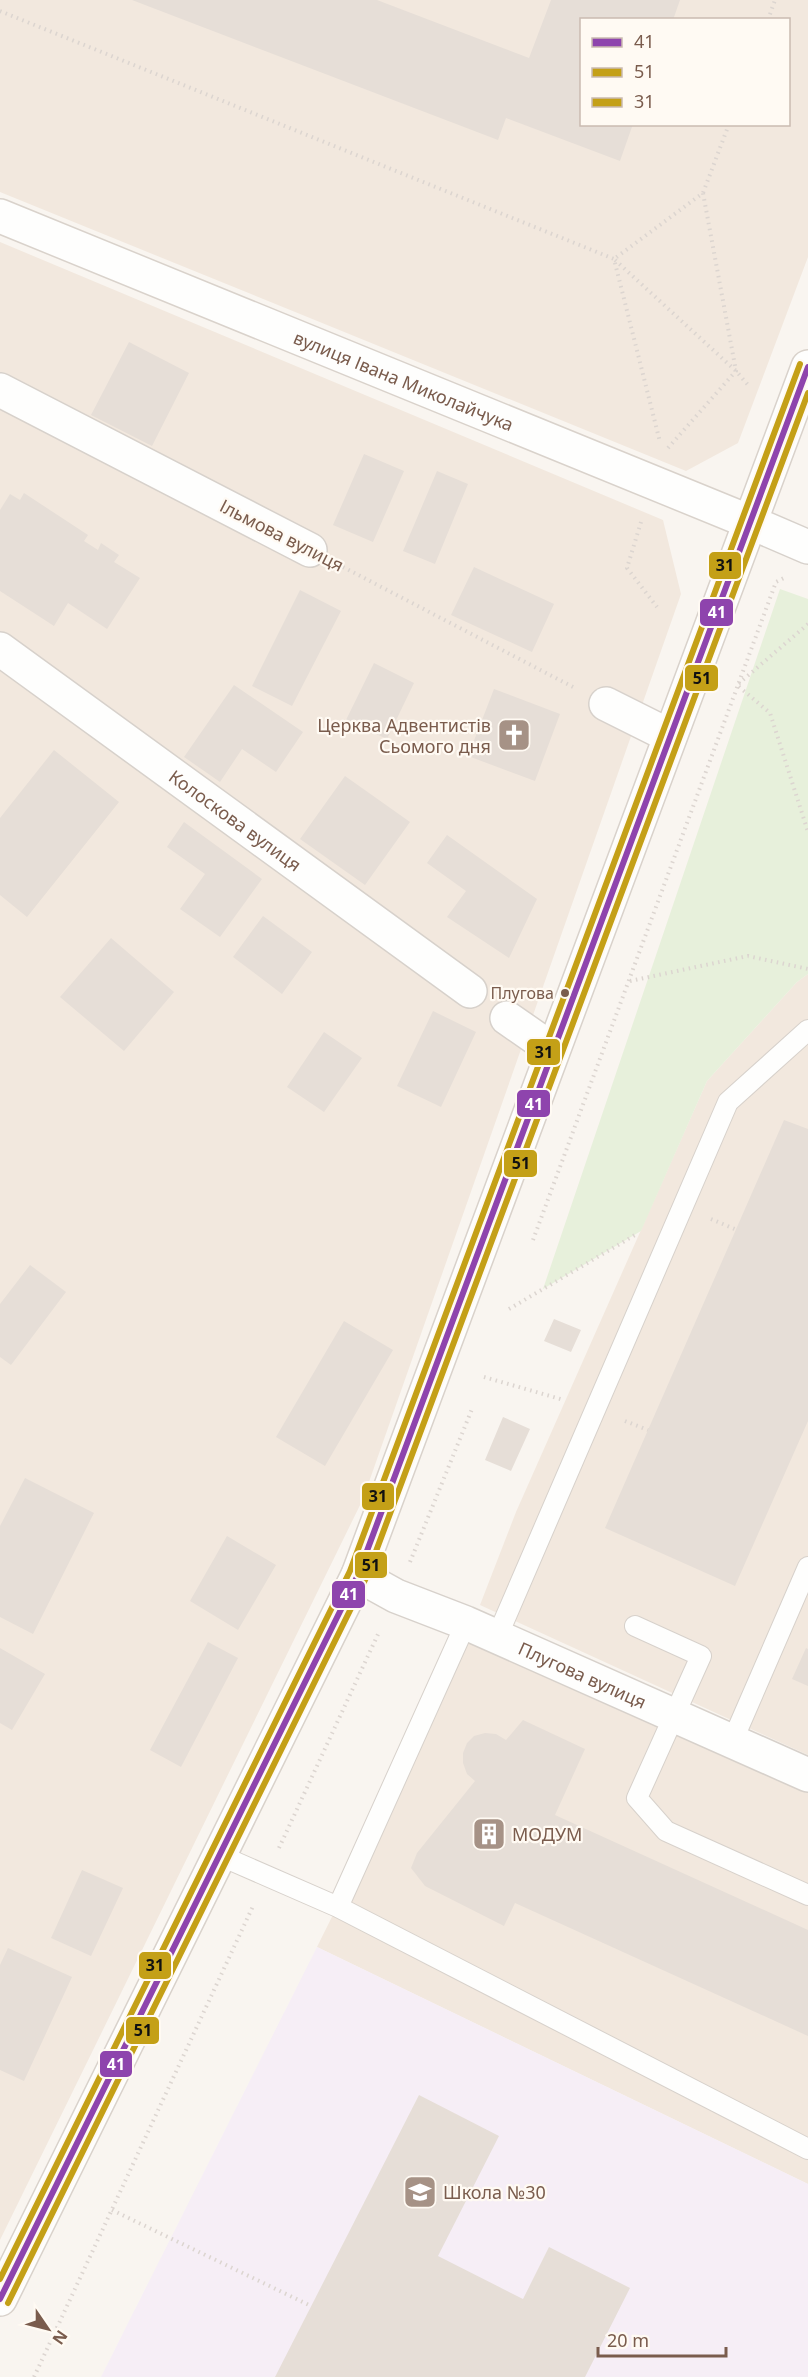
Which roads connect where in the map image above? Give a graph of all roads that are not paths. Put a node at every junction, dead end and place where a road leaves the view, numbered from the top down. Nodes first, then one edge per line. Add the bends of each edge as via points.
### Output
1 (0, 216) edge
2 (808, 367) edge
3 (0, 390) edge
4 (750, 522) junction
5 (808, 547) edge
6 (309, 550) road end
7 (0, 649) edge
8 (606, 704) dead end
9 (670, 736) junction
10 (470, 991) dead end
11 (507, 1018) dead end
12 (808, 1030) edge
13 (553, 1050) junction
14 (808, 1568) edge
15 (358, 1575) junction
16 (466, 1623) junction
17 (635, 1626) dead end
18 (497, 1637) junction
19 (675, 1716) junction
20 (732, 1742) junction
21 (808, 1775) edge
22 (219, 1855) junction
23 (808, 1895) edge
24 (338, 1907) junction
25 (808, 2149) edge
26 (0, 2298) edge

1 - 4 main road, вулиця Івана Миколайчука
2 - 4 main road
3 - 6 main road, Ільмова вулиця
4 - 5 main road, вулиця Івана Миколайчука
4 - 9 main road
7 - 10 main road, Колоскова вулиця
8 - 9 main road
9 - 13 main road
11 - 13 main road
12 - 18 lane via 728,1102
13 - 15 main road
14 - 20 lane
15 - 16 main road, Плугова вулиця via 396,1596
15 - 22 main road
16 - 18 main road, Плугова вулиця
16 - 24 lane
17 - 19 lane via 701,1656
18 - 19 main road, Плугова вулиця
19 - 20 main road, Плугова вулиця
19 - 23 lane via 637,1798 666,1830
20 - 21 main road, Плугова вулиця
22 - 24 lane
22 - 26 main road
24 - 25 lane

